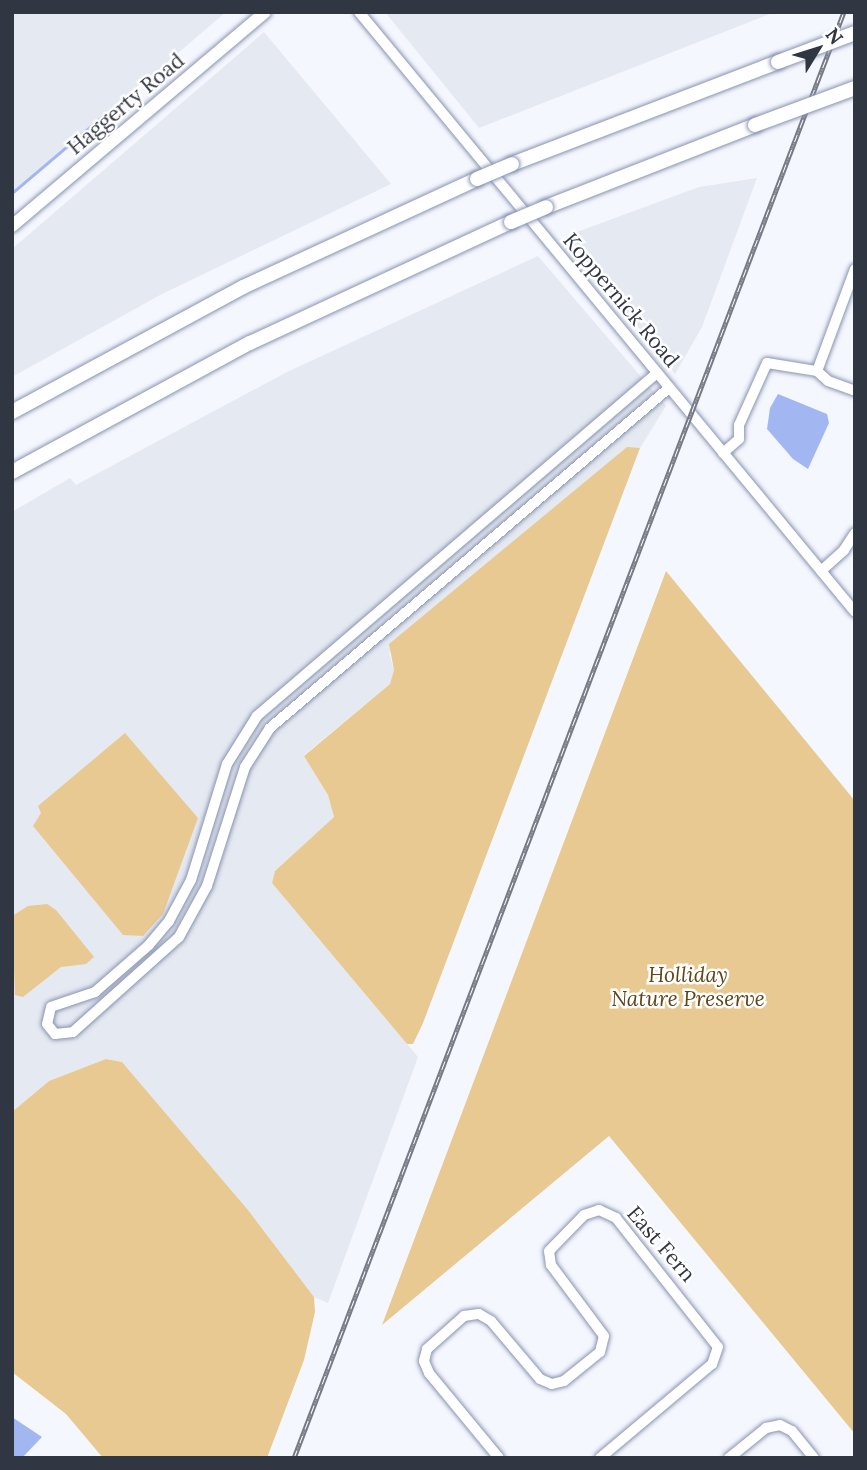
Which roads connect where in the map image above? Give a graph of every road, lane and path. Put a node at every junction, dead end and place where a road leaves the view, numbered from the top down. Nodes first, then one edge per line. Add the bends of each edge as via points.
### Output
1 (265, 12) edge
2 (359, 12) edge
3 (855, 33) edge
4 (855, 88) edge
5 (12, 226) edge
6 (855, 269) edge
7 (817, 371) junction
8 (657, 373) junction
9 (669, 387) junction
10 (855, 391) edge
11 (12, 412) edge
12 (577, 442) junction
13 (723, 453) junction
14 (588, 455) junction
15 (12, 472) edge
16 (499, 507) junction
17 (510, 521) junction
18 (855, 533) edge
19 (821, 571) junction
20 (413, 579) junction
21 (425, 593) junction
22 (855, 612) edge
23 (295, 680) junction
24 (306, 693) junction
25 (220, 783) junction
26 (236, 789) junction
27 (95, 992) junction
28 (106, 1006) junction
29 (499, 1458) edge
30 (600, 1458) edge
31 (729, 1458) edge
32 (814, 1458) edge

1 - 5 main road, Haggerty Road
2 - 8 street, Koppernick Road
3 - 11 highway, bridge via 512,164 243,287
4 - 15 highway, bridge via 511,222 250,343
6 - 7 street
7 - 10 street via 828,381
7 - 13 street via 776,362 765,365 739,425 739,439
8 - 9 street, Koppernick Road
8 - 12 street
9 - 13 street, Koppernick Road
9 - 14 street
12 - 14 street
12 - 16 street
13 - 19 street, Koppernick Road
14 - 17 street
16 - 17 street
16 - 20 street
17 - 21 street
18 - 19 street
19 - 22 street, Koppernick Road
20 - 21 street
20 - 23 street
21 - 24 street
23 - 24 street
23 - 25 street via 243,733
24 - 26 street via 263,735
25 - 26 street
25 - 27 street via 191,880 175,912 149,945
26 - 28 street via 207,886 188,924 162,957
27 - 28 street
27 - 28 street via 51,1007 47,1024 55,1034 68,1035
29 - 30 street, East Fern via 429,1373 426,1349 464,1316 479,1314 491,1321 540,1380 564,1381 600,1352 604,1336 551,1265 549,1251 583,1216 599,1210 616,1218 718,1347 712,1364
31 - 32 street via 766,1428 780,1425 792,1431

